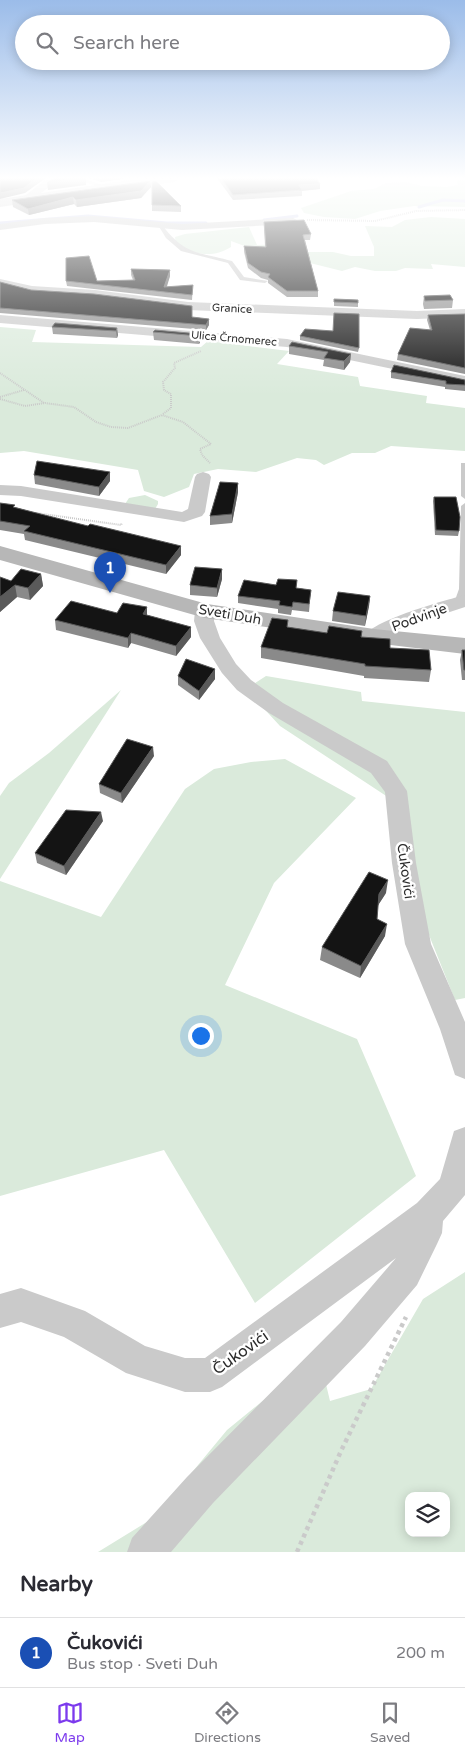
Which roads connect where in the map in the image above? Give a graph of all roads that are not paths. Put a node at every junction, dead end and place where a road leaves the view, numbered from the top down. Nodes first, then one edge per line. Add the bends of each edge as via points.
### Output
1 (184, 250) edge
2 (265, 281) edge
3 (0, 283) edge
4 (465, 313) edge
5 (0, 319) edge
6 (465, 380) edge
7 (464, 465) edge
8 (203, 477) road end
9 (0, 490) edge
10 (465, 496) edge
11 (465, 506) edge
12 (0, 553) edge
13 (462, 602) edge
14 (204, 610) junction
15 (374, 636) junction
16 (465, 646) edge
17 (465, 1066) edge
18 (465, 1141) edge
19 (459, 1190) edge
20 (428, 1214) junction
21 (0, 1311) edge
22 (146, 1552) edge

1 - 2 lane via 230,262 242,278
3 - 4 street, Granice via 32,290 188,306
5 - 6 street, Ulica Črnomerec via 305,346
7 - 10 lane
8 - 9 street via 196,512 176,516
11 - 13 lane
12 - 14 main road, Sveti Duh
13 - 15 street, Podvinje via 394,624
14 - 15 main road, Sveti Duh
14 - 17 street, Čukovići via 210,638 244,685 276,708 379,767 396,791 418,944 454,1029
15 - 16 main road, Sveti Duh
18 - 19 street, Čukovići
19 - 20 street, Čukovići
20 - 21 street, Čukovići via 210,1375 185,1375 138,1360 73,1323 21,1305
20 - 22 street via 426,1233 405,1273 353,1334 200,1490

